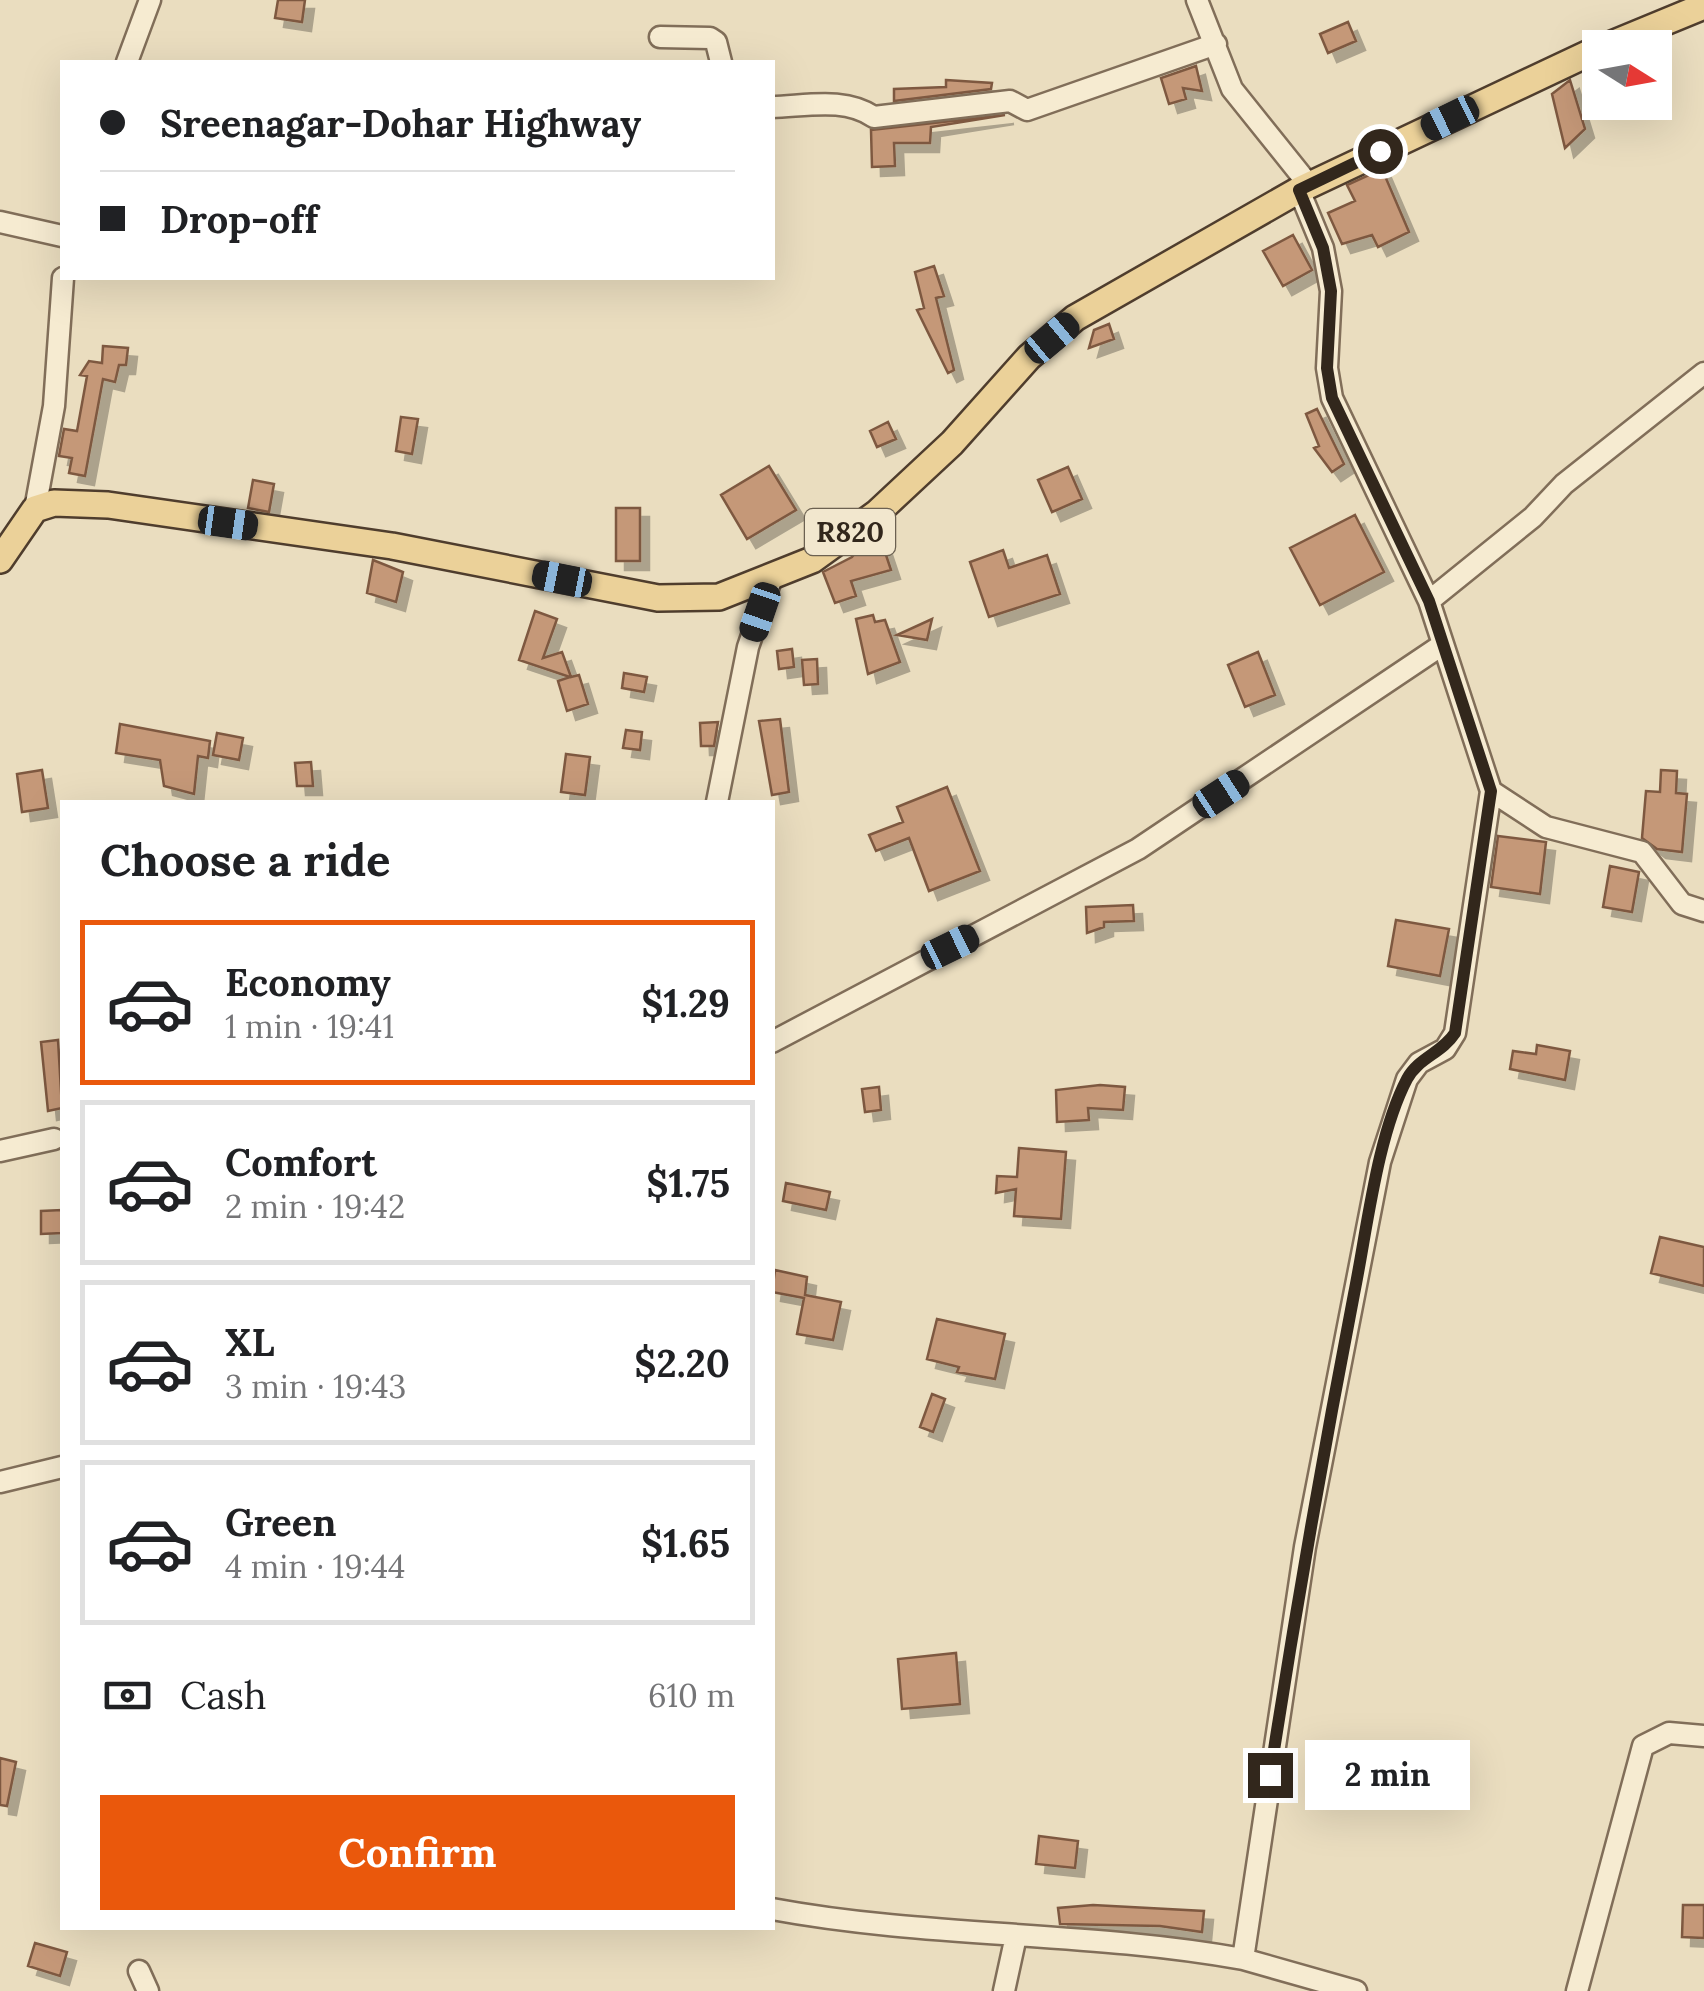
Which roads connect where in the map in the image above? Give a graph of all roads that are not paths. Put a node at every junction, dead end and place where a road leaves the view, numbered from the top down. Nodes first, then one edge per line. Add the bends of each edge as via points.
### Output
1 (150, 0) edge
2 (1197, 0) edge
3 (1704, 6) edge
4 (1642, 30) edge
5 (660, 37) dead end
6 (1216, 44) junction
7 (1582, 57) edge
8 (128, 60) edge
9 (720, 60) edge
10 (775, 107) edge
11 (1304, 187) junction
12 (0, 222) edge
13 (60, 236) edge
14 (63, 280) edge
15 (1704, 373) edge
16 (35, 509) junction
17 (0, 560) edge
18 (772, 577) junction
19 (1429, 601) junction
20 (1442, 645) junction
21 (1491, 791) junction
22 (716, 800) edge
23 (1704, 910) edge
24 (775, 1040) edge
25 (54, 1140) dead end
26 (0, 1151) edge
27 (60, 1467) edge
28 (0, 1482) edge
29 (1704, 1736) edge
30 (775, 1910) edge
31 (1016, 1936) junction
32 (1244, 1959) junction
33 (1004, 1991) edge
34 (1356, 1991) edge
35 (1577, 1991) edge

1 - 8 street
2 - 6 street
3 - 4 main road, R820
5 - 9 street via 710,38
6 - 10 street via 1027,110 1010,101 874,117 847,104
6 - 11 street via 1232,90
7 - 11 main road, R820
11 - 18 main road, R820 via 1075,318 877,513 812,560
11 - 19 street via 1331,291 1332,398
12 - 13 street
14 - 16 street via 54,406
15 - 19 street
16 - 17 main road
16 - 18 main road, R820 via 108,505 392,546 658,598 719,597
18 - 22 street via 748,647
19 - 20 street
20 - 21 street
20 - 24 street via 1138,848
21 - 23 street via 1546,827 1642,852 1682,904
21 - 32 street via 1455,1033 1407,1079 1380,1162 1305,1547
25 - 26 street
27 - 28 street
29 - 35 street via 1669,1733 1644,1746
30 - 31 street
31 - 32 street via 1166,1945
31 - 33 street
32 - 34 street

